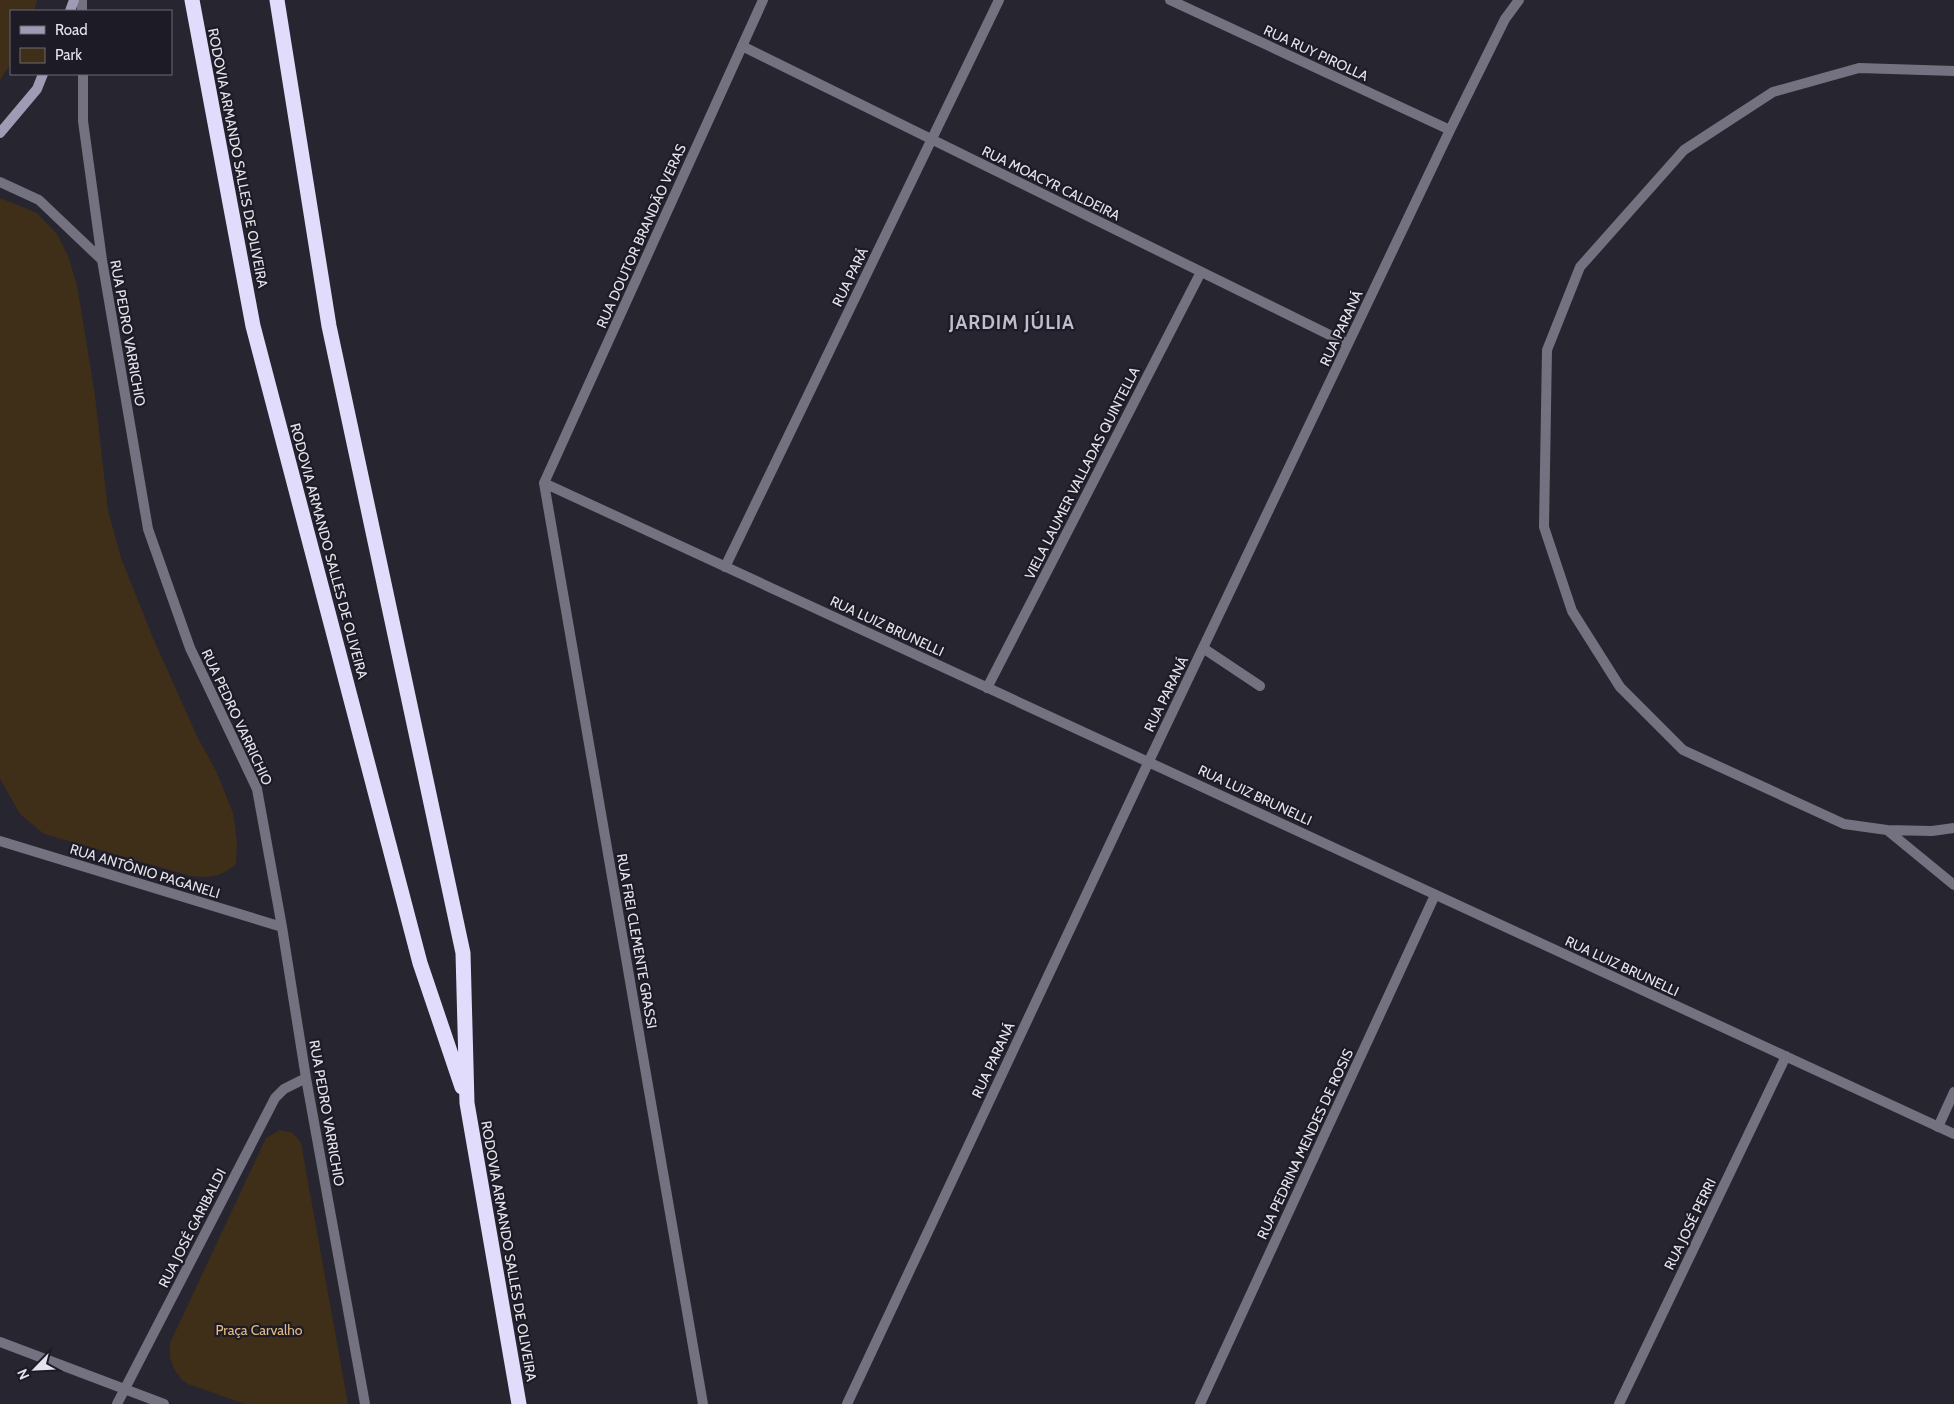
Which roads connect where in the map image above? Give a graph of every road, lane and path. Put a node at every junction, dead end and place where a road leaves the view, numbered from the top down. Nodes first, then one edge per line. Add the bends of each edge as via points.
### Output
1 (192, 0) edge
2 (277, 0) edge
3 (763, 0) edge
4 (999, 0) edge
5 (1170, 0) edge
6 (1519, 0) edge
7 (742, 46) junction
8 (1954, 71) edge
9 (43, 75) edge
10 (83, 75) edge
11 (1450, 130) junction
12 (0, 133) edge
13 (932, 139) junction
14 (0, 182) edge
15 (102, 260) junction
16 (1201, 272) junction
17 (1348, 344) junction
18 (544, 483) junction
19 (725, 566) junction
20 (1203, 648) junction
21 (1260, 686) dead end
22 (987, 688) junction
23 (1149, 761) junction
24 (1954, 828) edge
25 (1887, 830) junction
26 (0, 841) edge
27 (1954, 886) edge
28 (1435, 895) junction
29 (282, 928) junction
30 (1786, 1056) junction
31 (306, 1078) junction
32 (1954, 1092) edge
33 (467, 1103) junction
34 (1938, 1127) junction
35 (1954, 1134) edge
36 (0, 1342) edge
37 (124, 1389) junction
38 (117, 1404) edge
39 (164, 1404) edge
40 (365, 1404) edge
41 (519, 1404) edge
42 (703, 1404) edge
43 (848, 1404) edge
44 (1200, 1404) edge
45 (1619, 1404) edge

1 - 33 highway, RODOVIA ARMANDO SALLES DE OLIVEIRA via 253,326 420,963
2 - 33 highway, RODOVIA ARMANDO SALLES DE OLIVEIRA via 329,326 463,953
3 - 7 street, RUA DOUTOR BRANDÃO VERAS
4 - 13 street, RUA PARÁ
5 - 11 street, RUA RUY PIROLLA
6 - 11 street, RUA PARANÁ via 1505,19
7 - 13 street, RUA MOACYR CALDEIRA
7 - 18 street, RUA DOUTOR BRANDÃO VERAS
8 - 25 street via 1859,68 1773,92 1684,150 1580,267 1548,350 1544,527 1572,612 1620,687 1683,750 1844,824
9 - 12 street via 37,89
10 - 15 street, RUA PEDRO VARRICHIO via 84,122
11 - 17 street, RUA PARANÁ
13 - 16 street, RUA MOACYR CALDEIRA
13 - 19 street, RUA PARÁ
14 - 15 street via 39,200
15 - 29 street, RUA PEDRO VARRICHIO via 148,529 190,648 257,789
16 - 17 street, RUA MOACYR CALDEIRA
16 - 22 street, VIELA LAUMER VALLADAS QUINTELLA
17 - 20 street, RUA PARANÁ
18 - 19 street, RUA LUIZ BRUNELLI
18 - 42 street, RUA FREI CLEMENTE GRASSI
19 - 22 street, RUA LUIZ BRUNELLI
20 - 21 street
20 - 23 street, RUA PARANÁ
22 - 23 street, RUA LUIZ BRUNELLI
23 - 28 street, RUA LUIZ BRUNELLI
23 - 43 street, RUA PARANÁ
24 - 25 street
25 - 27 street
26 - 29 street, RUA ANTÔNIO PAGANELI
28 - 30 street, RUA LUIZ BRUNELLI
28 - 44 street, RUA PEDRINA MENDES DE ROSIS
29 - 31 street, RUA PEDRO VARRICHIO
30 - 34 street, RUA LUIZ BRUNELLI
30 - 45 street, RUA JOSÉ PERRI
31 - 37 street, RUA JOSÉ GARIBALDI via 284,1089 275,1098
31 - 40 street, RUA PEDRO VARRICHIO
32 - 34 street
33 - 41 highway, RODOVIA ARMANDO SALLES DE OLIVEIRA
34 - 35 street, RUA LUIZ BRUNELLI
36 - 37 street
37 - 38 street, RUA JOSÉ GARIBALDI
37 - 39 street

